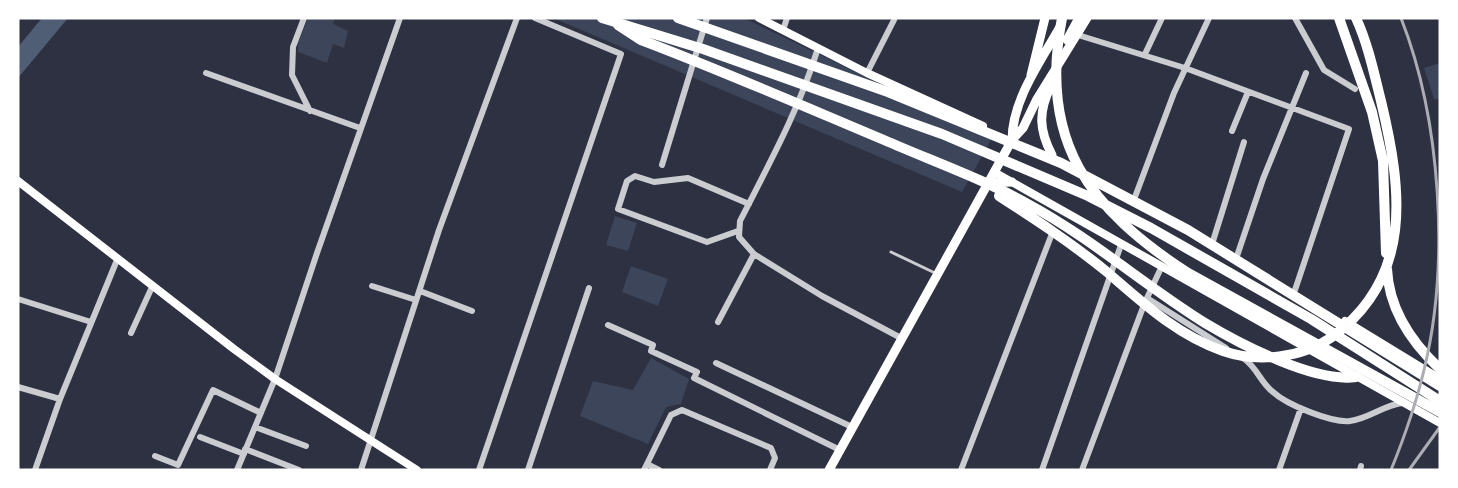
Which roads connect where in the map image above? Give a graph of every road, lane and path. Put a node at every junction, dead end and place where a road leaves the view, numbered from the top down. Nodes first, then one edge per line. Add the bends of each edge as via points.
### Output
1 (304, 18) edge
2 (400, 18) edge
3 (517, 18) edge
4 (535, 18) edge
5 (678, 18) edge
6 (707, 18) edge
7 (759, 18) edge
8 (788, 18) edge
9 (895, 18) edge
10 (1045, 18) edge
11 (1063, 18) edge
12 (1079, 18) edge
13 (1088, 18) edge
14 (1162, 18) edge
15 (1209, 18) edge
16 (1294, 18) edge
17 (607, 20) edge
18 (1357, 20) edge
19 (1340, 23) edge
20 (783, 30) junction
21 (1078, 35) junction
22 (818, 48) junction
23 (1145, 54) junction
24 (1185, 68) junction
25 (206, 73) dead end
26 (867, 73) junction
27 (1306, 73) dead end
28 (1030, 81) junction
29 (1355, 89) dead end
30 (1248, 92) junction
31 (1036, 99) junction
32 (1290, 107) junction
33 (310, 112) junction
34 (360, 129) junction
35 (1232, 131) dead end
36 (1012, 140) junction
37 (1244, 142) dead end
38 (1052, 155) junction
39 (662, 165) dead end
40 (994, 172) junction
41 (18, 181) edge
42 (1012, 182) junction
43 (985, 183) junction
44 (1135, 197) junction
45 (749, 204) junction
46 (1062, 212) junction
47 (738, 231) junction
48 (1213, 242) junction
49 (1121, 245) junction
50 (891, 252) dead end
51 (754, 254) junction
52 (1237, 256) junction
53 (117, 260) junction
54 (1161, 268) junction
55 (937, 274) junction
56 (372, 286) dead end
57 (152, 287) junction
58 (589, 288) dead end
59 (1295, 290) junction
60 (420, 291) junction
61 (1146, 298) junction
62 (18, 299) edge
63 (416, 300) junction
64 (472, 311) dead end
65 (91, 322) junction
66 (718, 322) dead end
67 (608, 326) dead end
68 (131, 333) dead end
69 (900, 338) junction
70 (716, 363) dead end
71 (1423, 369) junction
72 (1440, 369) edge
73 (1356, 376) junction
74 (275, 379) junction
75 (1440, 379) edge
76 (1440, 386) edge
77 (18, 387) edge
78 (60, 399) junction
79 (1440, 401) edge
80 (1402, 403) junction
81 (1412, 407) junction
82 (1300, 408) junction
83 (1440, 412) edge
84 (261, 413) junction
85 (1440, 423) edge
86 (255, 427) junction
87 (852, 427) junction
88 (200, 437) dead end
89 (370, 441) junction
90 (306, 446) dead end
91 (840, 450) junction
92 (244, 452) junction
93 (155, 456) dead end
94 (646, 467) edge
95 (35, 470) edge
96 (237, 470) edge
97 (299, 470) edge
98 (361, 470) edge
99 (417, 470) edge
100 (479, 470) edge
101 (528, 470) edge
102 (659, 470) edge
103 (770, 470) edge
104 (829, 470) edge
105 (961, 470) edge
106 (1042, 470) edge
107 (1082, 470) edge
108 (1279, 470) edge

1 - 33 street via 293,47 292,75
2 - 34 street
3 - 60 street
4 - 100 street via 621,54
5 - 76 highway via 888,92 1061,163 1188,230
6 - 39 street
7 - 20 main road
8 - 20 street
9 - 26 street
10 - 28 main road
11 - 28 main road
11 - 83 highway via 1055,86 1064,131 1085,180 1116,220 1188,273
12 - 31 main road
13 - 21 main road
13 - 31 main road
14 - 23 street
15 - 24 street
16 - 29 street via 1324,70
17 - 43 highway via 641,40
17 - 79 highway via 704,49 932,130 1088,196 1311,319
18 - 43 highway via 1390,144 1397,222 1388,266 1371,298 1354,321 1312,348 1280,356 1245,356 1197,340 1149,309 1055,232
19 - 72 highway via 1372,112 1383,161 1388,280 1393,301 1419,350
20 - 22 main road
21 - 23 street
21 - 38 main road via 1042,102 1042,136
22 - 26 main road
22 - 45 street via 788,130
23 - 24 street
24 - 30 street
24 - 44 street
25 - 33 street
26 - 36 main road
27 - 32 street
28 - 36 main road via 1012,122
30 - 32 street
30 - 35 street
31 - 36 main road via 1023,128
32 - 52 street
32 - 59 street via 1349,129
33 - 34 street
34 - 74 street
36 - 38 main road
36 - 40 main road
37 - 48 street
38 - 44 main road
40 - 42 main road
40 - 43 main road
41 - 53 main road
42 - 43 main road
42 - 46 main road
43 - 55 main road
43 - 73 highway via 1057,221 1175,304 1236,341 1292,364 1337,376
44 - 48 main road
45 - 47 street
45 - 47 street via 688,178 654,182 635,176 627,181 618,209 707,242
46 - 49 main road
46 - 105 street
47 - 51 street
48 - 52 main road
49 - 54 main road
49 - 106 street
50 - 55 lane
51 - 66 street
51 - 69 street
52 - 59 main road
53 - 57 main road
53 - 65 street
54 - 61 street
54 - 73 main road
55 - 69 main road
56 - 63 street
57 - 68 street
57 - 74 main road
58 - 101 street
59 - 71 main road
60 - 63 street
60 - 64 street
61 - 82 street via 1252,363 1274,394
61 - 107 street
62 - 65 street
63 - 89 street
65 - 78 street
67 - 91 street via 653,345 651,351 697,372 694,378
69 - 87 main road
70 - 87 street
71 - 75 main road
71 - 81 main road
73 - 80 main road
74 - 84 street
74 - 89 main road
77 - 78 street
78 - 95 street
80 - 81 main road
80 - 82 street via 1390,404 1351,421
81 - 85 main road
82 - 108 street
84 - 86 street
84 - 93 street via 213,390 178,465
86 - 90 street
86 - 92 street
87 - 91 main road
88 - 92 street
89 - 98 street
89 - 99 main road
91 - 104 main road
92 - 96 street
92 - 97 street
94 - 102 street
94 - 103 street via 670,415 682,410 771,448 775,458

